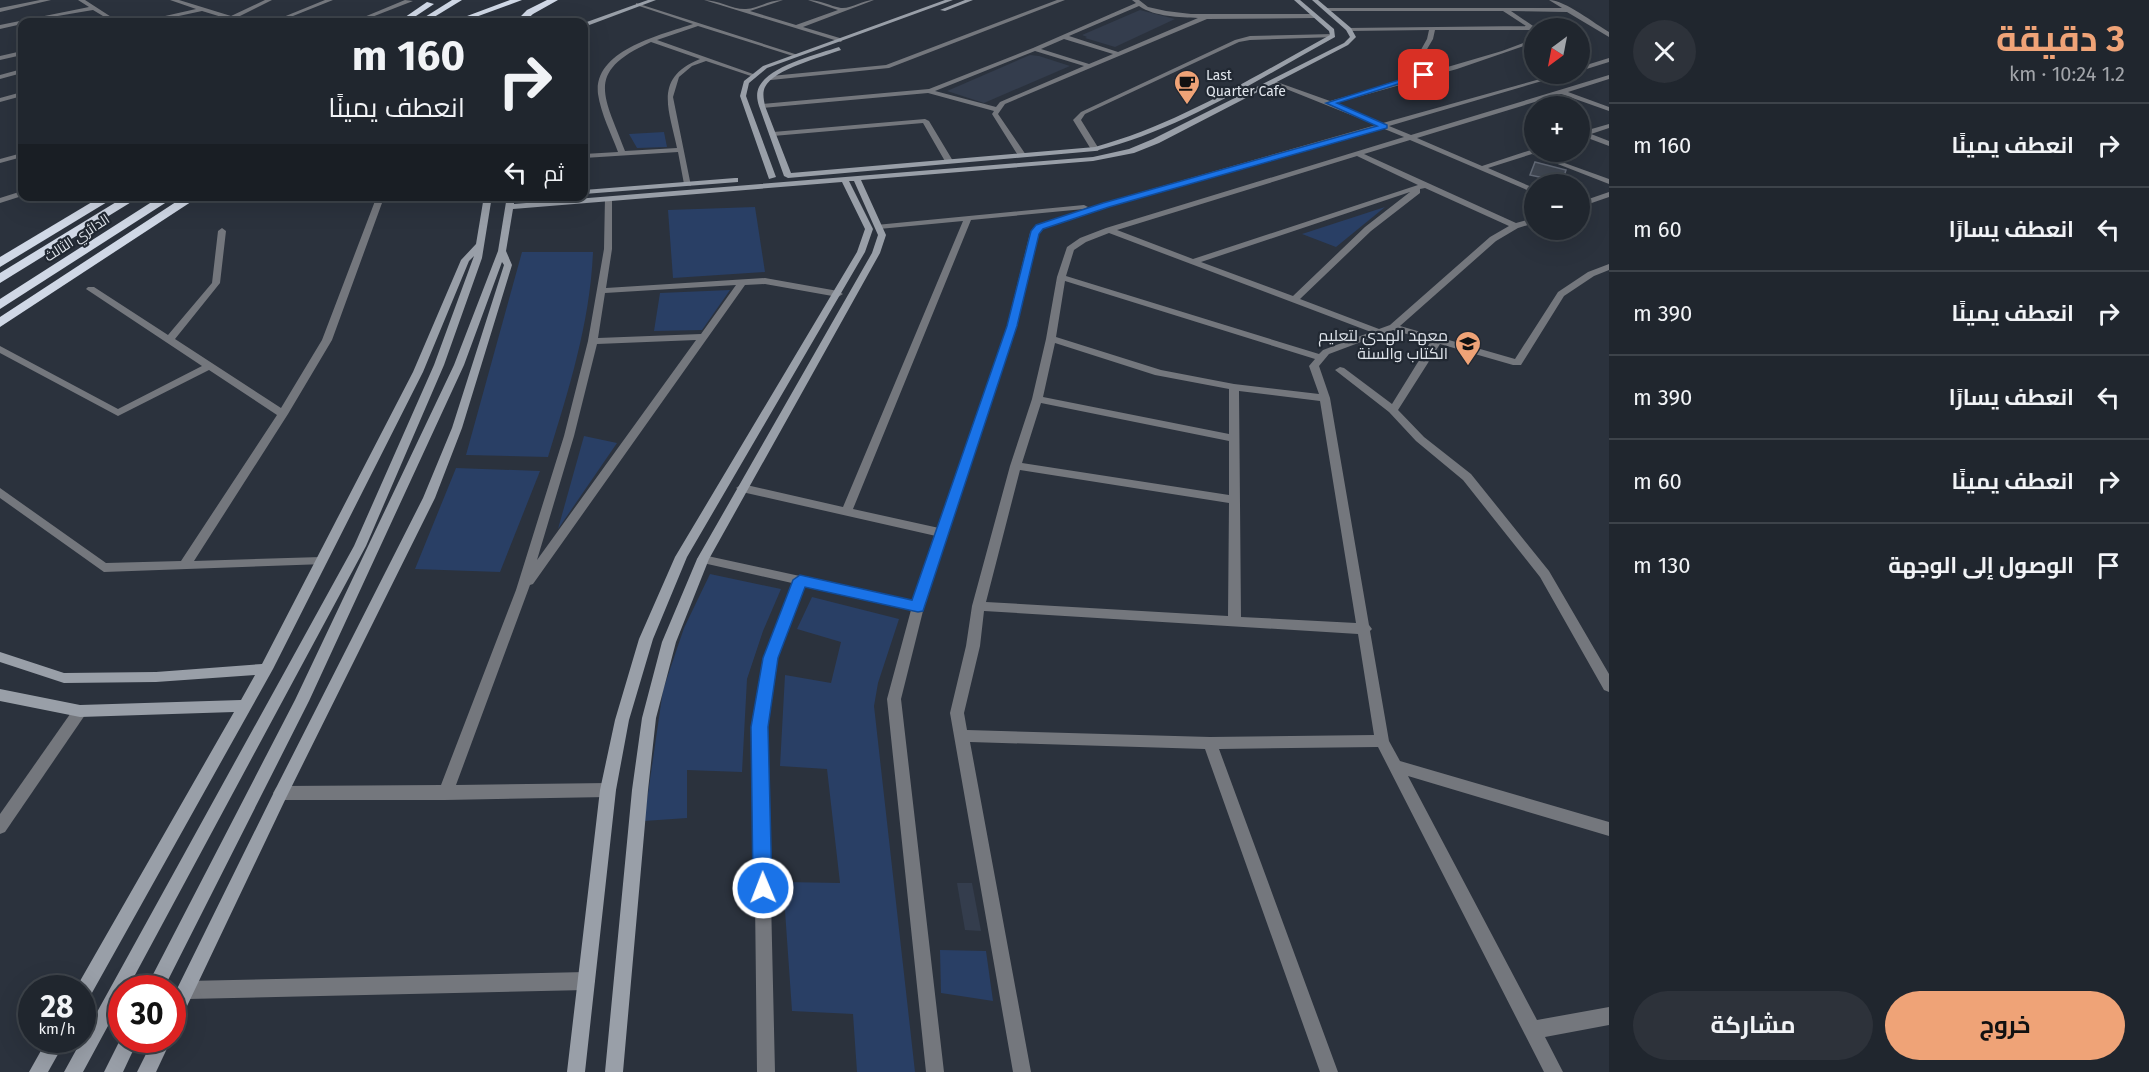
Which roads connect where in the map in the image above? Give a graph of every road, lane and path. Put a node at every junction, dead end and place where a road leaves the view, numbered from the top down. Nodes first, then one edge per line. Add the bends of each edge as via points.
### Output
1 (48, 0) edge
2 (81, 0) edge
3 (173, 0) edge
4 (269, 0) edge
5 (330, 0) edge
6 (410, 0) edge
7 (437, 0) edge
8 (458, 0) edge
9 (518, 0) edge
10 (554, 0) edge
11 (653, 0) edge
12 (707, 0) edge
13 (780, 0) edge
14 (811, 0) edge
15 (871, 0) edge
16 (950, 0) edge
17 (970, 0) edge
18 (1062, 0) edge
19 (1297, 0) edge
20 (1315, 0) edge
21 (1374, 0) edge
22 (1552, 0) edge
23 (2, 2) dead end
24 (1136, 2) edge
25 (474, 4) dead end
26 (638, 4) junction
27 (12, 8) junction
28 (93, 8) junction
29 (202, 9) junction
30 (1326, 9) junction
31 (1386, 9) junction
32 (1503, 9) junction
33 (0, 10) edge
34 (843, 10) junction
35 (1569, 10) junction
36 (745, 11) junction
37 (1316, 16) junction
38 (1206, 17) junction
39 (49, 18) edge
40 (109, 18) edge
41 (163, 18) edge
42 (231, 18) joint
43 (284, 18) edge
44 (365, 18) edge
45 (408, 18) edge
46 (428, 18) edge
47 (451, 18) edge
48 (466, 18) edge
49 (523, 18) edge
50 (1581, 18) edge
51 (1524, 22) edge
52 (588, 23) edge
53 (18, 24) edge
54 (697, 24) junction
55 (1590, 24) joint
56 (1609, 24) edge
57 (0, 27) edge
58 (796, 27) junction
59 (1524, 28) edge
60 (1349, 29) junction
61 (1432, 29) junction
62 (1609, 35) edge
63 (1334, 36) junction
64 (1065, 37) junction
65 (842, 40) junction
66 (863, 40) dead end
67 (653, 41) junction
68 (1524, 44) edge
69 (852, 45) dead end
70 (1035, 49) junction
71 (18, 54) edge
72 (1119, 54) junction
73 (795, 56) junction
74 (0, 58) edge
75 (705, 59) junction
76 (1609, 60) edge
77 (1089, 66) junction
78 (1590, 66) edge
79 (18, 72) edge
80 (753, 75) junction
81 (0, 77) edge
82 (1609, 77) edge
83 (771, 78) junction
84 (1406, 79) junction
85 (1272, 82) junction
86 (1527, 84) joint
87 (930, 92) junction
88 (1563, 92) junction
89 (1555, 94) junction
90 (18, 95) edge
91 (0, 99) edge
92 (1330, 103) junction
93 (762, 106) junction
94 (1609, 109) edge
95 (998, 110) junction
96 (1384, 126) junction
97 (1609, 126) edge
98 (1590, 132) edge
99 (773, 134) junction
100 (1412, 138) junction
101 (1590, 138) edge
102 (1609, 144) edge
103 (1095, 149) junction
104 (681, 150) junction
105 (622, 153) junction
106 (1524, 154) edge
107 (1022, 155) junction
108 (1360, 155) junction
109 (18, 156) edge
110 (588, 156) edge
111 (0, 161) edge
112 (949, 161) junction
113 (1561, 162) edge
114 (1482, 168) junction
115 (788, 176) junction
116 (772, 177) junction
117 (851, 179) junction
118 (1609, 182) edge
119 (688, 184) junction
120 (1425, 185) junction
121 (1524, 187) edge
122 (588, 192) edge
123 (1609, 194) edge
124 (18, 196) edge
125 (588, 199) edge
126 (608, 199) junction
127 (0, 201) edge
128 (103, 201) edge
129 (127, 201) edge
130 (162, 201) edge
131 (173, 201) edge
132 (186, 201) edge
133 (488, 201) edge
134 (511, 201) edge
135 (1590, 201) edge
136 (378, 203) dead end
137 (1106, 205) junction
138 (137, 217) junction
139 (968, 218) junction
140 (1524, 223) edge
141 (1515, 226) junction
142 (879, 227) junction
143 (222, 231) dead end
144 (1109, 231) junction
145 (481, 244) junction
146 (502, 250) junction
147 (1191, 262) junction
148 (0, 263) edge
149 (1609, 267) edge
150 (1061, 277) junction
151 (0, 279) edge
152 (743, 282) junction
153 (91, 290) dead end
154 (601, 291) junction
155 (838, 294) junction
156 (1293, 301) junction
157 (0, 305) edge
158 (0, 323) edge
159 (1393, 327) junction
160 (1379, 333) junction
161 (704, 336) junction
162 (1051, 339) junction
163 (169, 340) junction
164 (1437, 340) junction
165 (593, 341) junction
166 (0, 349) edge
167 (1321, 358) junction
168 (209, 366) junction
169 (1340, 370) dead end
170 (1234, 387) junction
171 (1325, 398) junction
172 (1037, 399) junction
173 (1394, 410) junction
174 (283, 414) junction
175 (1233, 438) junction
176 (1016, 466) junction
177 (742, 488) junction
178 (0, 492) edge
179 (1234, 500) junction
180 (847, 510) junction
181 (943, 533) junction
182 (703, 559) junction
183 (321, 561) junction
184 (184, 566) junction
185 (800, 580) junction
186 (522, 590) junction
187 (978, 606) junction
188 (918, 607) junction
189 (1235, 622) junction
190 (1365, 629) junction
191 (0, 657) edge
192 (266, 669) junction
193 (1609, 686) edge
194 (0, 695) edge
195 (245, 706) junction
196 (80, 711) junction
197 (962, 736) junction
198 (1382, 741) junction
199 (1210, 743) junction
200 (1395, 766) junction
201 (608, 790) junction
202 (281, 793) junction
203 (445, 793) junction
204 (0, 827) edge
205 (1609, 829) edge
206 (93, 975) edge
207 (162, 975) edge
208 (586, 981) junction
209 (187, 990) joint
210 (1609, 1016) edge
211 (1532, 1030) junction
212 (49, 1053) edge
213 (122, 1053) edge
214 (156, 1053) edge
215 (38, 1072) edge
216 (73, 1072) edge
217 (112, 1072) edge
218 (146, 1072) edge
219 (576, 1072) edge
220 (614, 1072) edge
221 (766, 1072) edge
222 (935, 1072) edge
223 (1022, 1072) edge
224 (1329, 1072) edge
225 (1554, 1072) edge

1 - 27 street
2 - 28 street
3 - 29 street
4 - 42 street
5 - 43 street
6 - 44 street
7 - 45 highway
8 - 46 highway
9 - 48 highway
10 - 49 highway
11 - 26 street
12 - 36 street
13 - 36 street
14 - 34 street
15 - 34 street
16 - 65 street
17 - 66 street
18 - 83 street via 887,68
19 - 37 street
20 - 30 street
21 - 31 street
22 - 35 street
23 - 27 street
24 - 38 street via 1172,15
24 - 64 street
25 - 47 highway
26 - 52 street
26 - 54 street
27 - 33 street
28 - 39 street
28 - 40 street
29 - 41 street
29 - 42 street
30 - 31 street
30 - 60 street
31 - 32 street
32 - 35 street
32 - 51 street
34 - 58 street
35 - 50 street
36 - 58 street
37 - 38 street
37 - 63 street
38 - 72 street
53 - 57 street
54 - 67 street
54 - 73 street
55 - 56 street
55 - 62 street
58 - 65 street
59 - 61 street
60 - 61 street
60 - 85 street via 1353,37 1346,44
61 - 84 street
63 - 103 street via 1177,121
63 - 103 street via 1237,41 1083,113 1077,120
64 - 70 street
64 - 72 street
65 - 73 street
67 - 75 street
67 - 105 street via 612,59 602,78 600,90
68 - 84 street via 1468,64
69 - 83 street
70 - 77 street
70 - 87 street
71 - 74 street
72 - 77 street
73 - 80 street
75 - 80 street
75 - 104 street via 676,76 670,97
76 - 78 street
77 - 95 street via 1002,103
79 - 81 street
80 - 116 street via 746,82 743,96
82 - 88 street
83 - 93 street via 762,85
84 - 92 street
85 - 92 street
85 - 117 street via 1131,151 1093,159
86 - 89 street
86 - 96 street
87 - 93 street
87 - 95 street
88 - 89 street
88 - 94 street
89 - 100 street
90 - 91 street
92 - 96 street
93 - 99 street
95 - 107 street via 995,114
96 - 100 street
96 - 137 street
97 - 98 street
99 - 112 street via 925,121
99 - 115 street
100 - 108 street
100 - 114 street
101 - 102 street
103 - 107 street
104 - 105 street
104 - 119 street
105 - 110 street
106 - 114 street
107 - 112 street
108 - 120 street
108 - 144 street
109 - 111 street
112 - 115 street
113 - 118 street
114 - 121 street
115 - 116 street
116 - 119 street
117 - 126 street
117 - 142 street
117 - 155 street via 869,229
119 - 122 street
120 - 141 street
120 - 147 street
120 - 156 street via 1368,229
123 - 135 street
124 - 127 street
125 - 126 street
126 - 154 street via 608,249
128 - 148 highway
129 - 151 highway, الدائري الثالث
130 - 138 highway, الدائري الثالث
131 - 138 highway
132 - 158 highway
133 - 145 street
134 - 146 street
136 - 174 street via 327,340
137 - 139 street
137 - 181 street via 1040,227 1034,233 1012,326
138 - 157 highway, الدائري الثالث
139 - 142 street
139 - 180 street
140 - 141 street
141 - 159 street via 1493,239
142 - 177 street via 882,235 876,253
143 - 163 street via 216,283
144 - 147 street
144 - 150 street via 1070,249
145 - 183 street via 465,260 418,372
145 - 216 street via 439,365 360,546
146 - 202 street via 508,265 457,428 429,498
146 - 207 street via 459,365 302,701
147 - 156 street
149 - 164 street via 1561,294 1517,363
150 - 162 street
150 - 167 street
152 - 154 street
152 - 155 street via 765,281
152 - 161 street
153 - 163 street
154 - 165 street
155 - 201 street via 681,557 646,639 622,720
156 - 160 street
159 - 160 street
159 - 164 street
160 - 167 street via 1326,352
161 - 165 street
161 - 186 street
162 - 170 street via 1159,373
162 - 172 street
163 - 168 street
164 - 173 street
165 - 186 street
166 - 168 street via 118,413
167 - 171 street via 1314,366
168 - 174 street
169 - 173 street
170 - 171 street
170 - 175 street
171 - 190 street
172 - 175 street
172 - 176 street
173 - 193 street via 1420,439 1467,477 1545,574
174 - 184 street
175 - 179 street
176 - 179 street
176 - 187 street
177 - 180 street
177 - 182 street
178 - 184 street via 104,568
179 - 189 street
180 - 181 street
181 - 188 street
182 - 185 street
182 - 220 street via 669,642 649,718
183 - 184 street
183 - 192 street
185 - 188 street
185 - 221 street via 770,658 760,727
186 - 203 street
187 - 189 street
187 - 197 street via 957,713
188 - 222 street via 894,699
189 - 190 street
190 - 198 street
191 - 192 street via 64,678 156,677
192 - 195 street
194 - 196 street
195 - 196 street
195 - 206 street
196 - 204 street
197 - 199 street
197 - 223 street
198 - 199 street
198 - 200 street
199 - 224 street
200 - 205 street
200 - 211 street
201 - 203 street
201 - 208 street
202 - 203 street
202 - 209 street
208 - 209 street
208 - 219 street
210 - 211 street
211 - 225 street
212 - 215 street
213 - 217 street
214 - 218 street

